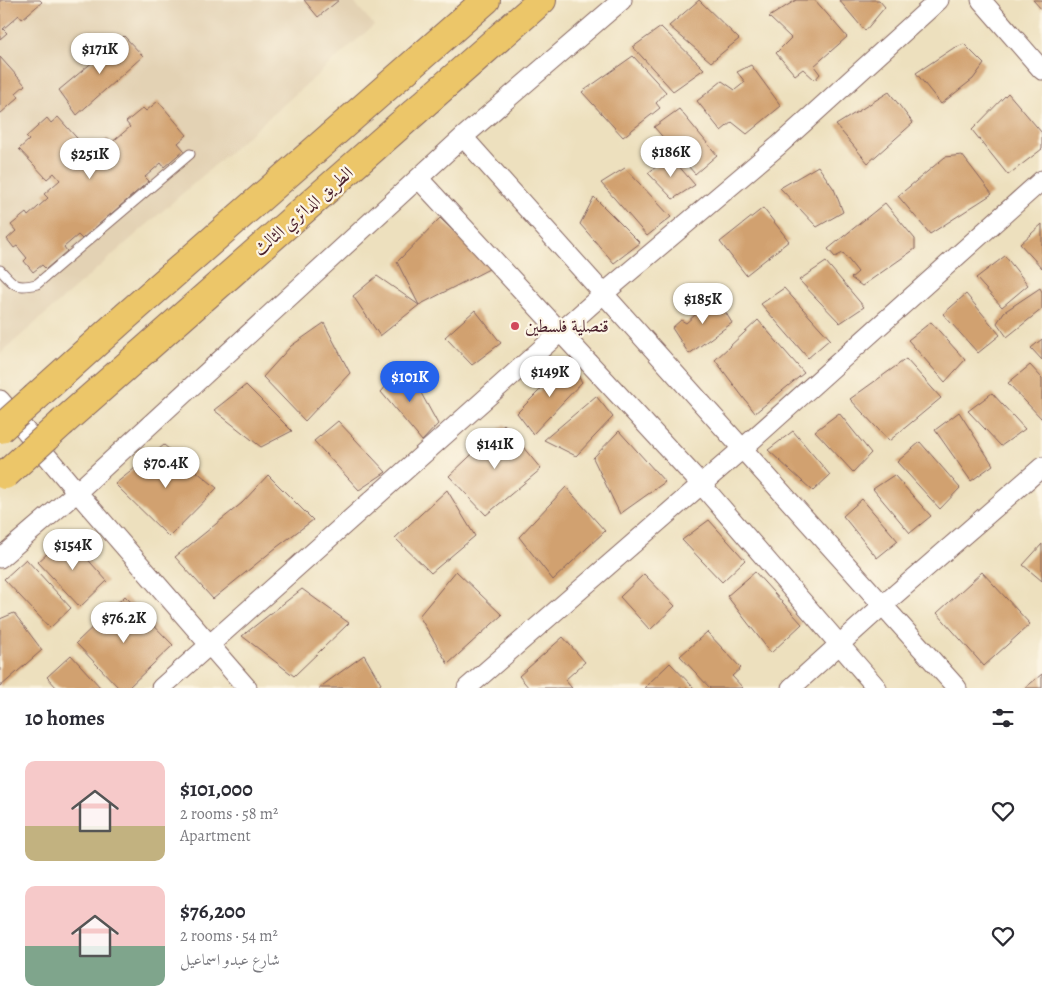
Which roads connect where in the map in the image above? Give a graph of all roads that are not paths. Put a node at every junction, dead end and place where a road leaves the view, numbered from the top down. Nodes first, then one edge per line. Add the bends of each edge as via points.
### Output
1 (486, 0) edge
2 (542, 0) edge
3 (622, 0) edge
4 (939, 0) edge
5 (981, 0) edge
6 (1042, 70) edge
7 (463, 137) junction
8 (190, 154) dead end
9 (419, 179) junction
10 (1042, 180) edge
11 (0, 270) edge
12 (603, 294) junction
13 (561, 332) junction
14 (0, 400) edge
15 (0, 429) edge
16 (742, 449) junction
17 (1042, 467) edge
18 (2, 477) edge
19 (701, 484) junction
20 (77, 492) junction
21 (0, 558) edge
22 (882, 606) junction
23 (208, 644) junction
24 (839, 644) junction
25 (160, 688) edge
26 (247, 688) edge
27 (467, 688) edge
28 (791, 688) edge
29 (877, 688) edge
30 (957, 688) edge

1 - 15 highway, bridge
2 - 18 highway, الطريق الدائري الثالث, bridge
3 - 7 street
4 - 12 street via 778,146
5 - 6 street
7 - 9 street
7 - 12 street
8 - 11 lane via 36,284 15,285
9 - 13 street
9 - 20 street
10 - 16 street
12 - 13 street
12 - 16 street
13 - 19 street
13 - 23 street
14 - 20 street
16 - 19 street
16 - 22 street
17 - 22 street
19 - 24 street
19 - 27 street
20 - 21 street
20 - 23 street
22 - 24 street
22 - 30 street
23 - 25 street
23 - 26 street
24 - 28 street
24 - 29 street

